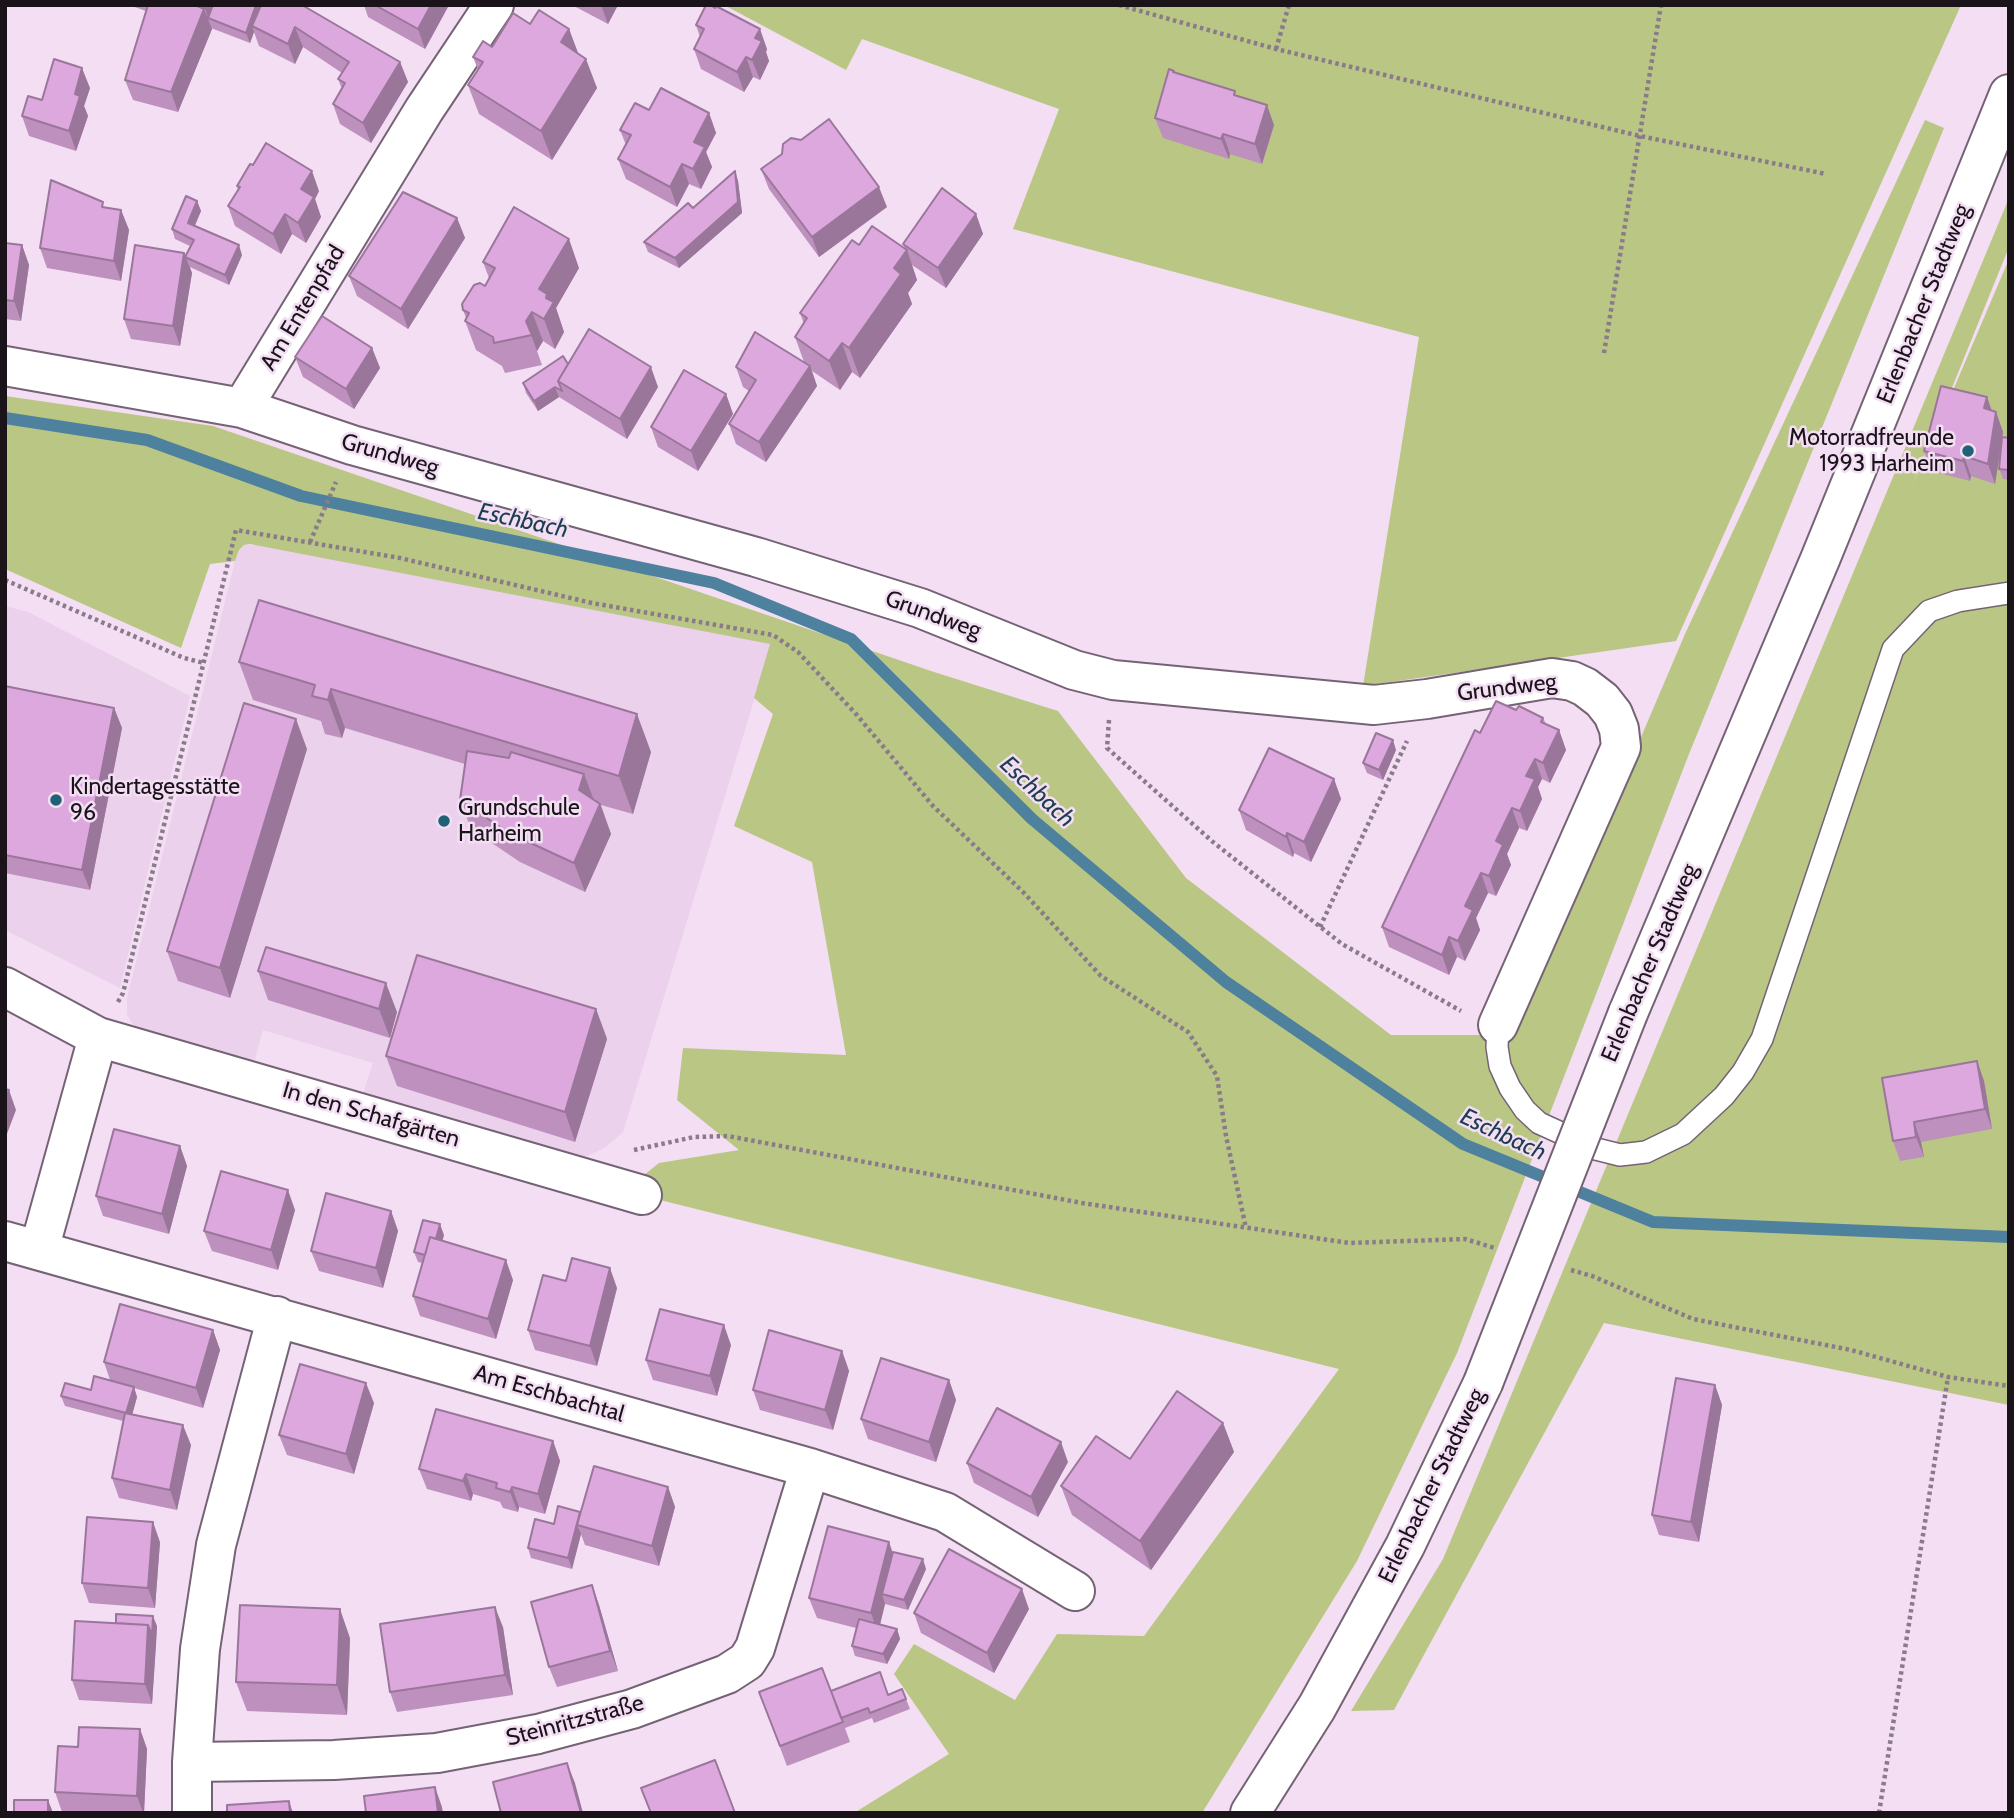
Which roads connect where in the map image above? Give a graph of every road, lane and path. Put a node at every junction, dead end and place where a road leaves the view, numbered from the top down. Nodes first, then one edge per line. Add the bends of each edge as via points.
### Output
1 (494, 5) edge
2 (1119, 5) edge
3 (1289, 5) edge
4 (1661, 5) edge
5 (1276, 49) junction
6 (2009, 94) edge
7 (2009, 131) edge
8 (1640, 136) junction
9 (1981, 165) junction
10 (1826, 174) dead end
11 (1604, 353) dead end
12 (5, 366) edge
13 (242, 408) junction
14 (352, 445) junction
15 (310, 542) junction
16 (5, 580) edge
17 (2009, 593) edge
18 (204, 663) junction
19 (1113, 680) junction
20 (1427, 699) junction
21 (1320, 927) junction
22 (5, 987) edge
23 (1498, 1025) junction
24 (99, 1037) junction
25 (604, 1183) junction
26 (642, 1195) dead end
27 (1246, 1228) junction
28 (22, 1245) edge
29 (1503, 1250) dead end
30 (1566, 1269) dead end
31 (277, 1316) junction
32 (1948, 1377) junction
33 (2009, 1386) edge
34 (810, 1468) junction
35 (1075, 1591) dead end
36 (192, 1762) junction
37 (192, 1813) edge
38 (1250, 1813) edge
39 (1879, 1813) edge

1 - 13 street, Am Entenpfad
2 - 5 path
3 - 5 path
4 - 8 path
5 - 8 path
6 - 9 street, Erlenbacher Stadtweg
7 - 9 lane
8 - 10 path
8 - 11 path
9 - 38 street, Erlenbacher Stadtweg, bridge via 1628,1013 1483,1383 1405,1546 1317,1707
12 - 13 street
13 - 14 street, Grundweg
14 - 15 path
14 - 19 street, Grundweg via 756,556 920,608 1074,670
15 - 18 path via 236,530
15 - 27 path via 592,603 773,635 798,652 933,806 1023,892 1101,976 1188,1032 1217,1076
16 - 18 path
17 - 23 lane, Grundweg via 1929,611 1893,649 1762,1039 1724,1096 1683,1134 1646,1152 1620,1154 1596,1149 1539,1123 1525,1110 1500,1066
18 - 24 path via 123,993
19 - 20 street, Grundweg via 1374,705
19 - 21 path via 1107,748 1213,842
20 - 21 path
20 - 23 street, Grundweg via 1552,678 1572,681 1602,700 1619,729 1621,747 1616,761
21 - 23 path via 1456,1010
22 - 24 street, In den Schafgärten
24 - 25 street, In den Schafgärten
24 - 28 street
25 - 26 street, In den Schafgärten
25 - 27 path via 611,1166 634,1150 694,1137 728,1136 1082,1203
27 - 29 path via 1349,1243 1465,1239
28 - 31 street, Am Eschbachtal
30 - 32 path via 1693,1319 1851,1350
31 - 34 street, Am Eschbachtal
31 - 36 street via 216,1545 200,1649
32 - 33 path
32 - 39 path
34 - 35 street, Am Eschbachtal via 945,1512
34 - 36 street, Steinritzstraße via 755,1648 747,1661 727,1674 632,1709 538,1734 438,1753
36 - 37 street

